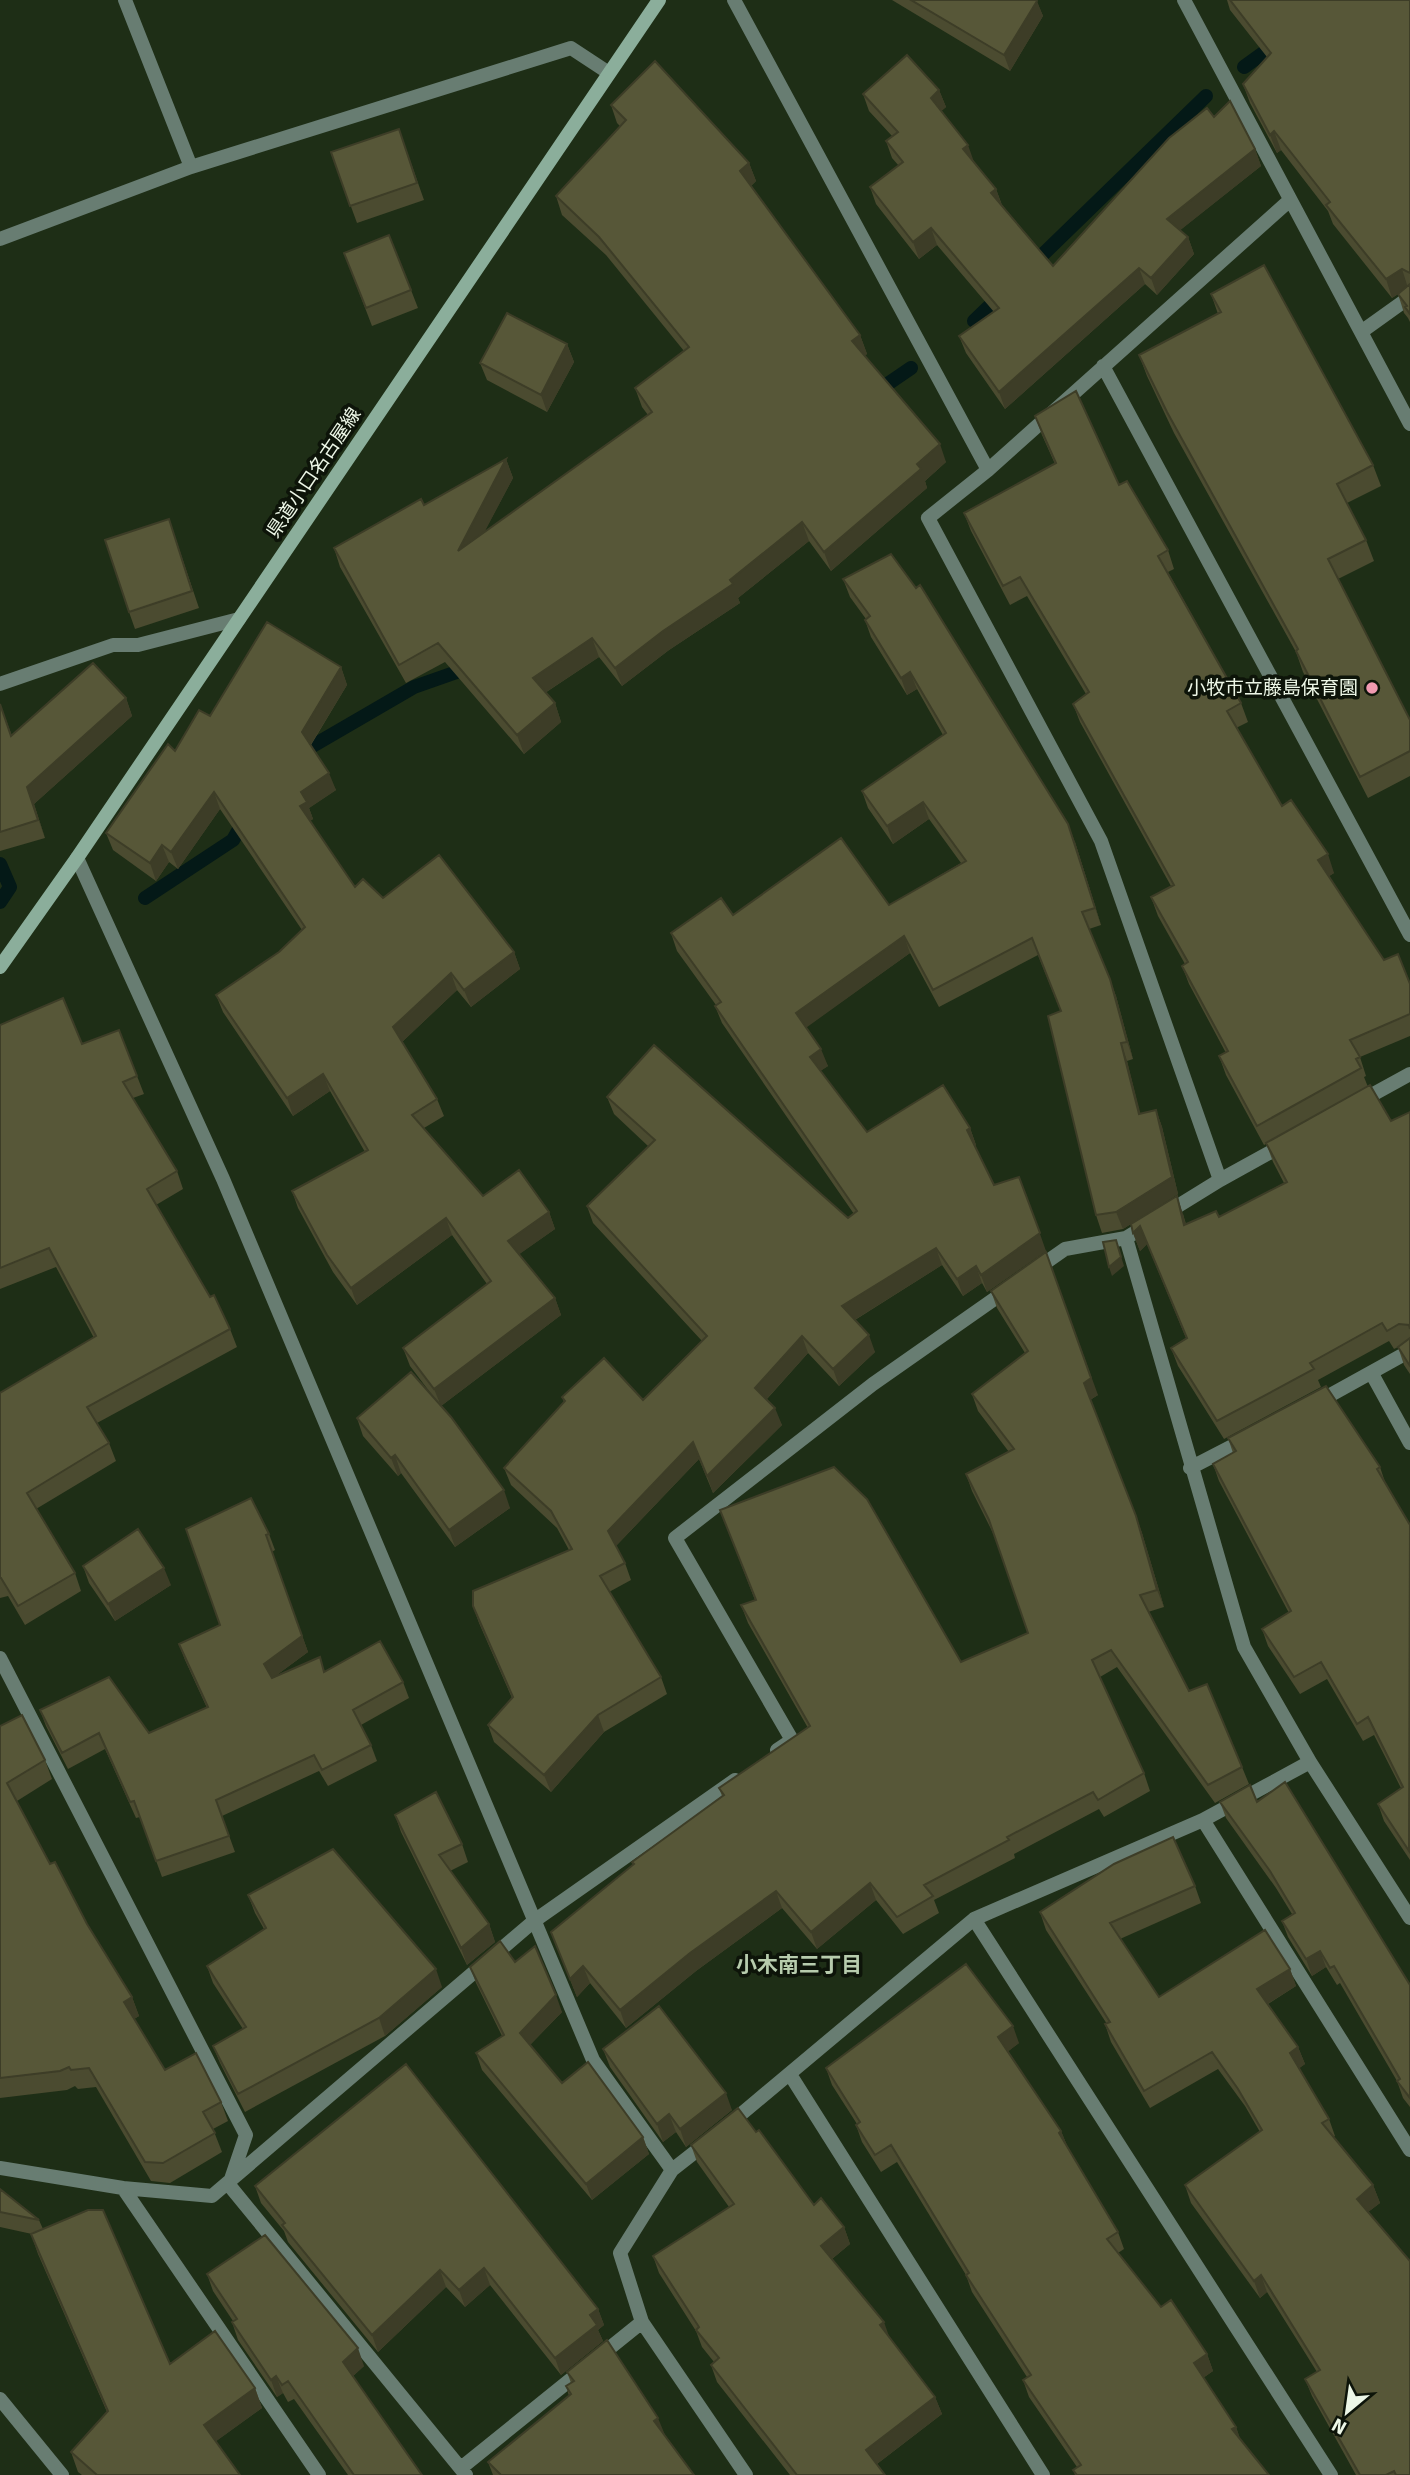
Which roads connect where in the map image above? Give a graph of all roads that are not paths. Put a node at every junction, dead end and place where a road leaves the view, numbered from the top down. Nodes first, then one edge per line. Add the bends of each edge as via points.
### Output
1 (125, 0) edge
2 (659, 0) edge
3 (734, 0) edge
4 (1184, 0) edge
5 (609, 73) junction
6 (191, 167) junction
7 (1290, 200) junction
8 (0, 239) edge
9 (1410, 297) edge
10 (1361, 332) junction
11 (1103, 366) junction
12 (1410, 424) edge
13 (988, 470) junction
14 (239, 619) junction
15 (0, 684) edge
16 (77, 858) junction
17 (1410, 935) edge
18 (3, 960) edge
19 (1410, 1074) edge
20 (1350, 1107) edge
21 (1303, 1134) edge
22 (1220, 1180) junction
23 (1126, 1238) junction
24 (1410, 1351) edge
25 (1372, 1374) junction
26 (1299, 1411) edge
27 (1263, 1430) edge
28 (1410, 1443) edge
29 (1190, 1468) junction
30 (0, 1658) edge
31 (769, 1756) edge
32 (1310, 1762) junction
33 (747, 1772) edge
34 (1203, 1820) junction
35 (1410, 1918) edge
36 (974, 1919) junction
37 (534, 1921) junction
38 (791, 2076) junction
39 (1410, 2150) edge
40 (0, 2168) edge
41 (672, 2170) junction
42 (229, 2185) junction
43 (122, 2188) junction
44 (642, 2322) junction
45 (0, 2399) edge
46 (463, 2472) edge
47 (62, 2475) edge
48 (319, 2475) edge
49 (746, 2475) edge
50 (1043, 2475) edge
51 (1331, 2475) edge

1 - 6 street
2 - 5 main road, 県道小口名古屋線
3 - 13 street
4 - 7 street
5 - 6 street via 571,48
5 - 14 main road, 県道小口名古屋線
6 - 8 street
7 - 10 street
7 - 11 street
9 - 10 street
10 - 12 street
11 - 13 street
11 - 17 street
13 - 22 street via 929,518 1101,841
14 - 15 street via 138,645 113,645
14 - 16 main road, 県道小口名古屋線
16 - 18 main road, 県道小口名古屋線
16 - 37 street via 223,1179
19 - 20 street
21 - 22 street
22 - 23 street
23 - 29 street
23 - 31 street via 1065,1250 873,1384 675,1538 792,1740
24 - 25 street
25 - 26 street
25 - 28 street
27 - 29 street
29 - 32 street via 1244,1647
30 - 42 street via 246,2135
32 - 34 street
32 - 35 street
33 - 37 street
34 - 36 street
34 - 39 street
36 - 38 street
36 - 51 street
37 - 41 street via 593,2060
37 - 42 street
38 - 41 street
38 - 50 street
40 - 43 street
41 - 44 street via 620,2253
42 - 43 street via 212,2196
42 - 46 street
43 - 48 street
44 - 46 street
44 - 49 street
45 - 47 street

